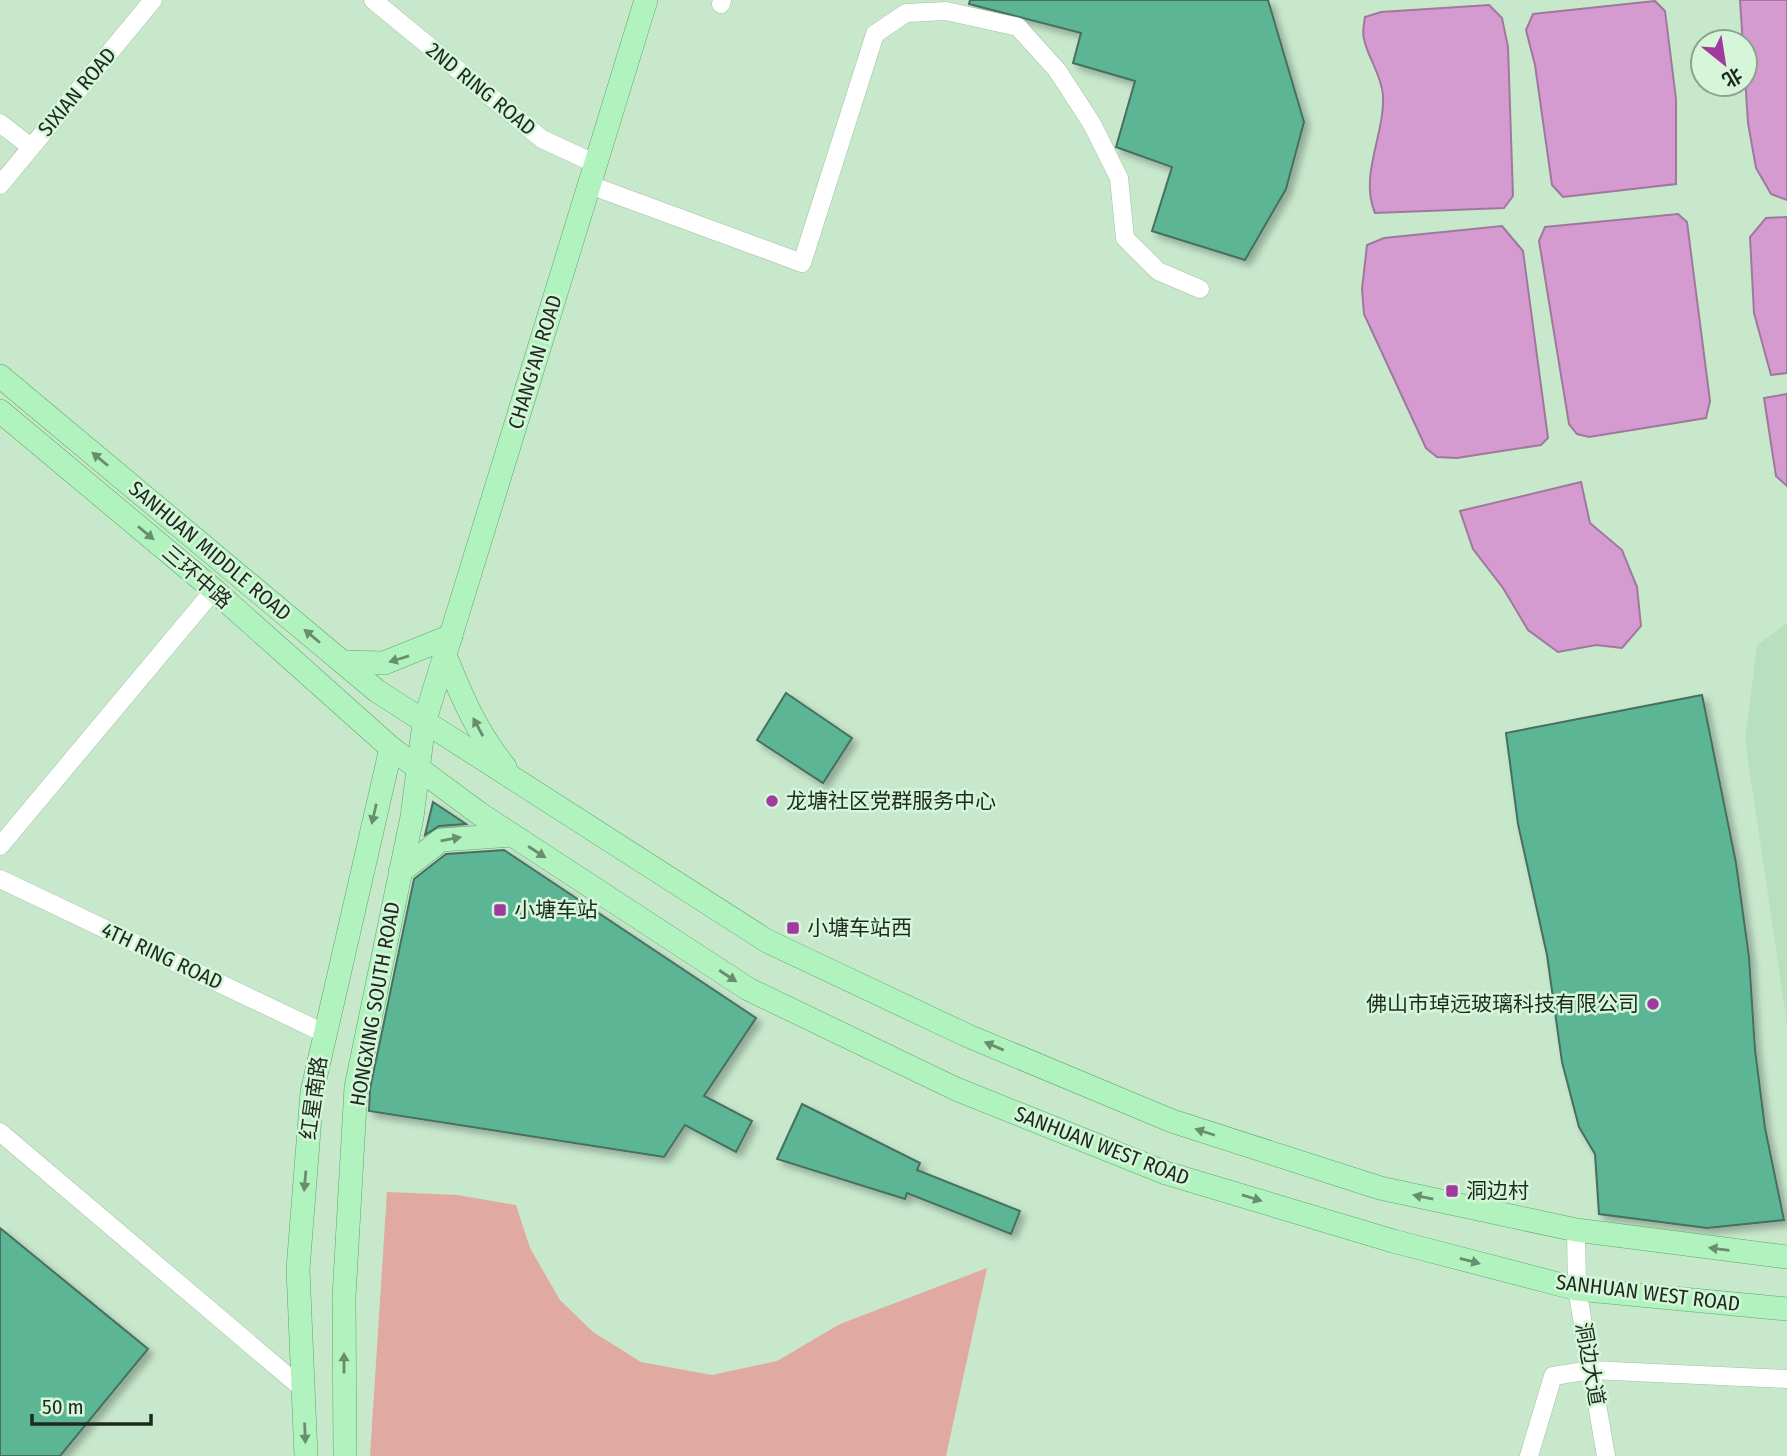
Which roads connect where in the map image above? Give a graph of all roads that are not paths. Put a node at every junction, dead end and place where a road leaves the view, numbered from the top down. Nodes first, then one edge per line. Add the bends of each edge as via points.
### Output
1 (153, 0) edge
2 (373, 0) edge
3 (646, 0) edge
4 (0, 123) edge
5 (31, 147) junction
6 (593, 174) junction
7 (0, 185) edge
8 (1200, 289) dead end
9 (0, 376) edge
10 (0, 411) edge
11 (214, 590) junction
12 (447, 645) junction
13 (343, 662) junction
14 (346, 708) junction
15 (424, 723) junction
16 (391, 748) junction
17 (418, 768) junction
18 (518, 783) junction
19 (381, 786) junction
20 (512, 835) junction
21 (0, 846) edge
22 (400, 872) junction
23 (0, 879) edge
24 (324, 1033) junction
25 (0, 1132) edge
26 (1576, 1230) junction
27 (1787, 1257) edge
28 (1577, 1289) junction
29 (1787, 1309) edge
30 (1591, 1370) junction
31 (1787, 1379) edge
32 (303, 1389) junction
33 (306, 1456) edge
34 (345, 1456) edge
35 (1529, 1456) edge
36 (1606, 1456) edge

1 - 5 street, SIXIAN ROAD
2 - 6 street, 2ND RING ROAD via 542,139
3 - 6 main road, CHANG'AN ROAD
4 - 5 street
5 - 7 street, SIXIAN ROAD
6 - 8 street, 2ND RING ROAD via 802,263 876,34 906,13 946,11 1018,27 1057,70 1098,135 1119,178 1125,238 1158,271
6 - 12 main road, CHANG'AN ROAD
13 -> 9 main road, SANHUAN MIDDLE ROAD
10 -> 11 main road, 三环中路
11 - 14 main road, 三环中路
11 - 21 street
12 -> 13 main road via 384,663
12 - 15 main road, CHANG'AN ROAD
18 -> 12 main road via 488,747 462,698
13 - 15 main road, SANHUAN MIDDLE ROAD
14 - 16 main road, 三环中路
14 - 19 main road via 364,734
15 - 16 main road
15 - 17 main road, HONGXING SOUTH ROAD
15 - 18 main road, SANHUAN MIDDLE ROAD
16 - 17 main road, 三环中路
16 - 19 main road, 红星南路
17 - 20 main road, SANHUAN WEST ROAD
17 - 22 main road, HONGXING SOUTH ROAD
26 -> 18 main road, SANHUAN MIDDLE ROAD via 1354,1179 1172,1121 966,1035 767,941
19 -> 24 main road, 红星南路
22 -> 20 main road via 441,840
20 -> 28 main road, SANHUAN WEST ROAD via 748,989 956,1089 1166,1173 1393,1241
34 -> 22 main road, HONGXING SOUTH ROAD via 344,1297 356,1087
23 - 24 street, 4TH RING ROAD
24 -> 32 main road, 红星南路 via 312,1092 298,1269
25 - 32 street
27 -> 26 main road, SANHUAN MIDDLE ROAD
26 - 28 street, 洞边大道
28 - 29 main road, SANHUAN WEST ROAD
28 - 30 street, 洞边大道
30 - 31 street
30 - 35 street via 1553,1376
30 - 36 street, 洞边大道
32 -> 33 main road, 红星南路

